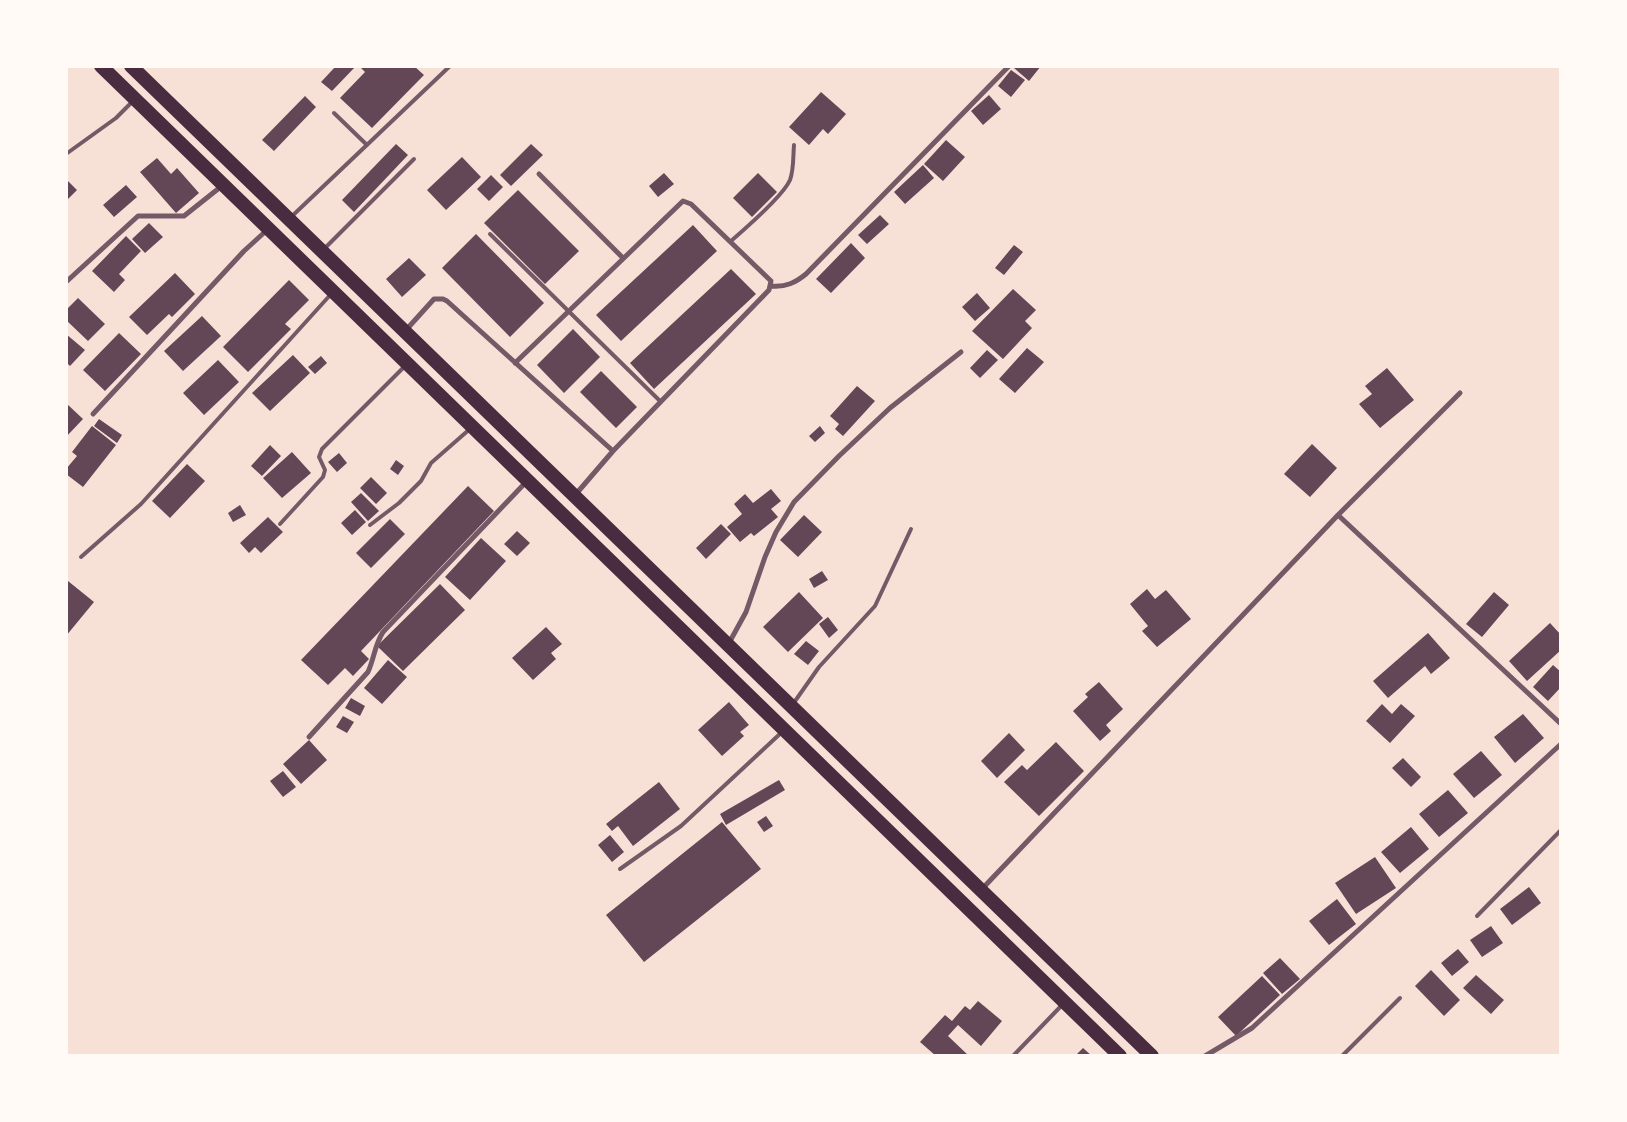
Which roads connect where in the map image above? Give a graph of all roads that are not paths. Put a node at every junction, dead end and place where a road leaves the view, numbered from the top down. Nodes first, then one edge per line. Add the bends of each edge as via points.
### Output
1 (101, 66) edge
2 (131, 66) edge
3 (450, 66) edge
4 (1008, 66) edge
5 (135, 99) junction
6 (334, 113) dead end
7 (367, 145) junction
8 (794, 145) dead end
9 (66, 154) edge
10 (414, 160) dead end
11 (539, 174) dead end
12 (224, 185) junction
13 (289, 220) junction
14 (269, 228) junction
15 (490, 234) dead end
16 (731, 242) junction
17 (321, 251) junction
18 (623, 258) junction
19 (66, 282) edge
20 (772, 286) junction
21 (334, 292) junction
22 (569, 310) junction
23 (404, 332) junction
24 (961, 352) dead end
25 (515, 363) junction
26 (408, 364) junction
27 (1460, 393) dead end
28 (660, 402) junction
29 (93, 414) dead end
30 (473, 427) junction
31 (613, 451) junction
32 (528, 480) junction
33 (574, 496) junction
34 (1338, 515) junction
35 (280, 524) dead end
36 (370, 525) dead end
37 (911, 529) dead end
38 (81, 557) dead end
39 (728, 645) junction
40 (791, 707) junction
41 (1561, 724) edge
42 (784, 730) junction
43 (308, 737) dead end
44 (1561, 744) edge
45 (1561, 830) edge
46 (620, 869) dead end
47 (980, 890) junction
48 (1477, 916) dead end
49 (1400, 998) dead end
50 (1065, 1002) junction
51 (1013, 1056) edge
52 (1120, 1056) edge
53 (1152, 1056) edge
54 (1205, 1056) edge
55 (1342, 1056) edge

1 - 5 highway
2 - 13 highway
3 - 7 lane
4 - 20 street via 806,274 786,286
5 - 9 lane via 116,118
5 - 12 highway
6 - 7 lane
7 - 13 lane
8 - 16 lane via 790,180
10 - 17 lane
11 - 18 street
12 - 14 highway
12 - 19 street via 184,216 138,216
13 - 17 highway
14 - 21 highway
14 - 29 street
15 - 22 lane
16 - 18 street via 691,204 683,201
16 - 20 street via 769,277
17 - 23 highway
18 - 22 street
20 - 28 street
21 - 26 highway
21 - 38 lane via 141,504
22 - 25 street
22 - 28 lane
23 - 25 street via 434,299 442,298
23 - 33 highway
24 - 39 street via 890,408 794,502 776,532 746,612
25 - 31 street
26 - 30 highway
26 - 35 lane via 322,449 319,457 325,470 323,477
27 - 34 street
28 - 31 street
30 - 32 highway
30 - 36 lane via 431,463 421,481 399,503
31 - 33 street
32 - 42 highway
32 - 43 street via 384,632 378,640 368,672
33 - 39 highway
34 - 41 street
34 - 47 street
37 - 40 lane via 875,606 827,656
39 - 40 highway
40 - 47 highway
42 - 46 lane via 681,826
42 - 50 highway
44 - 54 street via 1252,1028
45 - 48 lane
47 - 53 highway
49 - 55 lane
50 - 51 lane
50 - 52 highway

